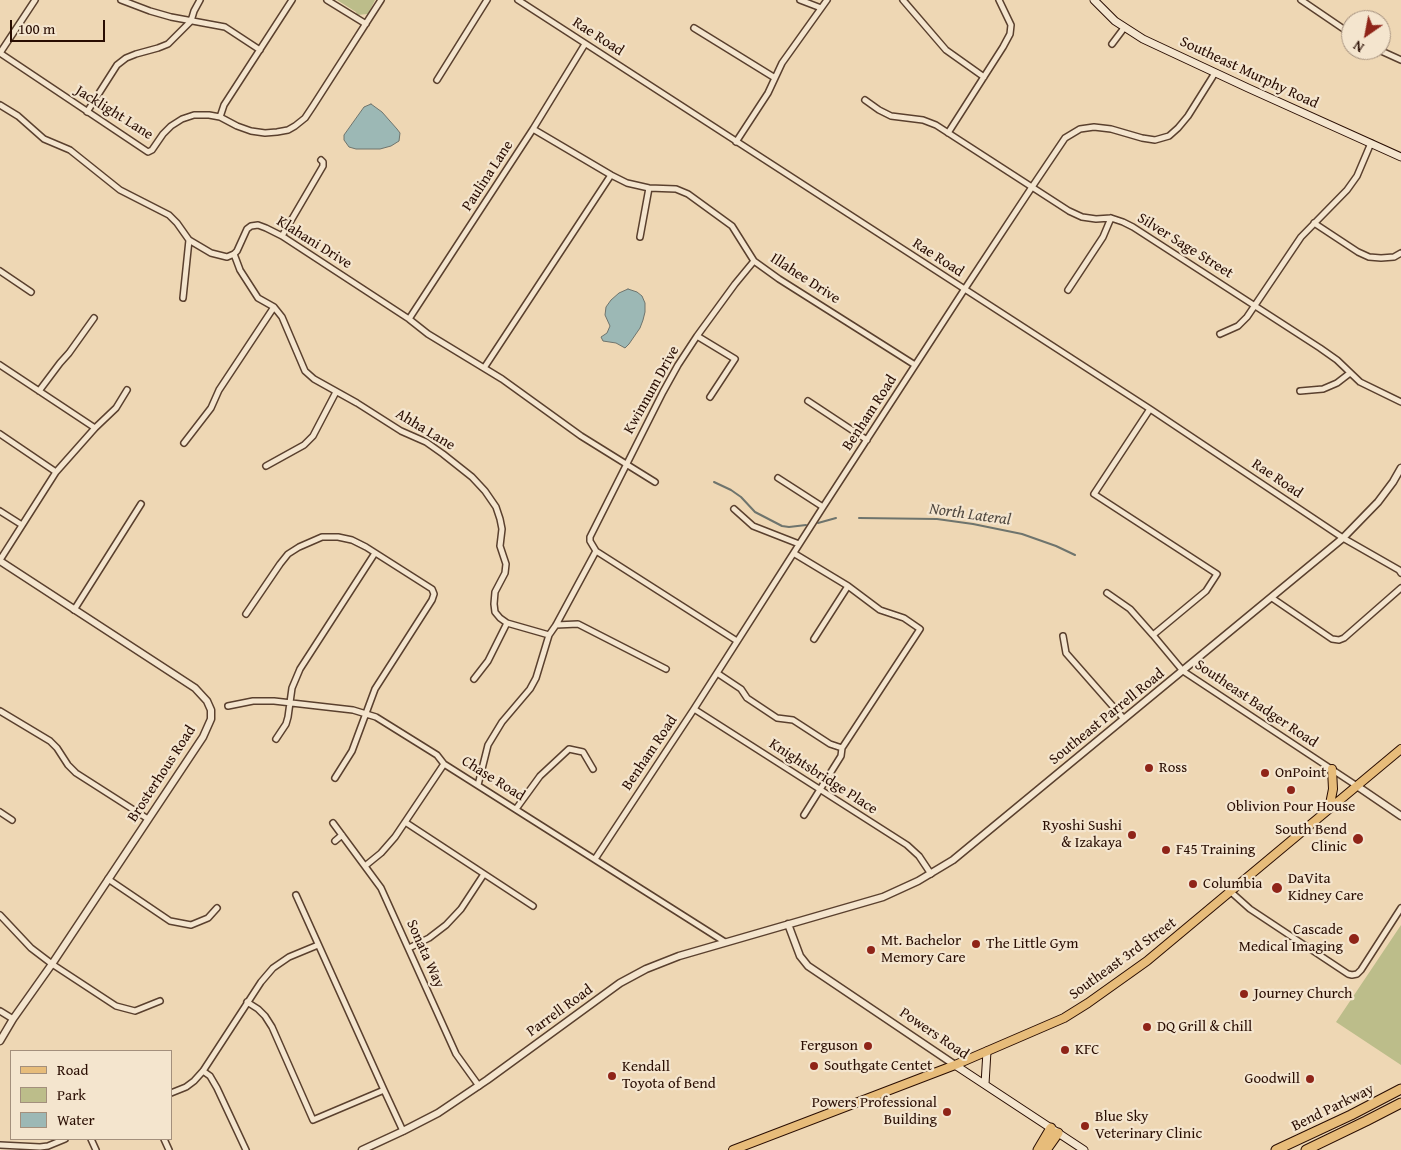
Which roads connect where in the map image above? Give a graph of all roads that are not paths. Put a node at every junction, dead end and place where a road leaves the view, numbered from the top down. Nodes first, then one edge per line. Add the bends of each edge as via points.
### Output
1 (35, 0) edge
2 (121, 0) edge
3 (200, 0) edge
4 (292, 0) edge
5 (327, 0) edge
6 (381, 0) edge
7 (487, 0) edge
8 (518, 0) edge
9 (800, 0) edge
10 (826, 0) edge
11 (903, 0) edge
12 (999, 0) edge
13 (1094, 0) edge
14 (1301, 0) edge
15 (822, 8) junction
16 (191, 21) junction
17 (366, 24) junction
18 (1341, 27) edge
19 (694, 28) dead end
20 (1124, 28) junction
21 (585, 44) junction
22 (1112, 44) dead end
23 (260, 50) junction
24 (0, 53) edge
25 (1215, 73) junction
26 (984, 77) junction
27 (774, 78) junction
28 (437, 80) dead end
29 (865, 100) dead end
30 (0, 105) edge
31 (87, 112) junction
32 (220, 116) junction
33 (533, 129) junction
34 (948, 133) junction
35 (736, 142) junction
36 (1371, 143) junction
37 (1401, 157) edge
38 (321, 160) dead end
39 (611, 175) junction
40 (1032, 187) junction
41 (649, 188) junction
42 (1111, 218) junction
43 (1314, 224) junction
44 (282, 236) junction
45 (640, 237) dead end
46 (189, 240) junction
47 (1401, 253) edge
48 (234, 254) junction
49 (754, 261) junction
50 (0, 271) edge
51 (964, 290) junction
52 (1068, 290) dead end
53 (31, 292) dead end
54 (182, 298) dead end
55 (1255, 305) junction
56 (274, 307) junction
57 (94, 318) dead end
58 (409, 319) junction
59 (1220, 334) dead end
60 (697, 336) junction
61 (0, 365) edge
62 (915, 365) junction
63 (484, 368) junction
64 (1350, 373) junction
65 (127, 390) dead end
66 (39, 391) junction
67 (1300, 391) dead end
68 (336, 392) junction
69 (710, 397) dead end
70 (808, 401) dead end
71 (1401, 402) edge
72 (1150, 409) junction
73 (95, 428) junction
74 (0, 434) edge
75 (867, 440) junction
76 (184, 443) dead end
77 (627, 464) junction
78 (266, 466) dead end
79 (1401, 468) edge
80 (56, 472) junction
81 (778, 478) dead end
82 (655, 482) dead end
83 (141, 504) dead end
84 (823, 507) junction
85 (734, 509) dead end
86 (0, 511) edge
87 (22, 525) junction
88 (1344, 538) junction
89 (799, 544) junction
90 (596, 551) junction
91 (375, 553) junction
92 (794, 554) junction
93 (0, 560) edge
94 (1401, 573) edge
95 (848, 586) junction
96 (1401, 588) edge
97 (1107, 593) dead end
98 (1272, 598) junction
99 (74, 610) junction
100 (246, 614) dead end
101 (507, 623) junction
102 (556, 625) junction
103 (1153, 634) junction
104 (549, 635) junction
105 (1063, 636) dead end
106 (814, 639) dead end
107 (737, 641) junction
108 (666, 669) dead end
109 (1183, 671) junction
110 (717, 673) junction
111 (474, 679) dead end
112 (290, 702) junction
113 (228, 706) dead end
114 (694, 710) junction
115 (0, 712) edge
116 (366, 714) junction
117 (1124, 718) junction
118 (276, 739) dead end
119 (842, 748) junction
120 (1401, 749) edge
121 (444, 764) junction
122 (593, 769) dead end
123 (1332, 769) junction
124 (335, 778) dead end
125 (478, 785) junction
126 (1357, 786) junction
127 (820, 790) junction
128 (516, 809) junction
129 (1329, 809) junction
130 (0, 812) edge
131 (804, 815) dead end
132 (1401, 816) edge
133 (148, 819) junction
134 (12, 820) dead end
135 (405, 822) junction
136 (333, 823) dead end
137 (342, 835) junction
138 (335, 841) dead end
139 (595, 859) junction
140 (365, 866) junction
141 (484, 874) junction
142 (931, 874) junction
143 (108, 879) junction
144 (1231, 892) junction
145 (296, 895) dead end
146 (533, 906) dead end
147 (217, 908) dead end
148 (1401, 908) edge
149 (0, 915) edge
150 (788, 924) junction
151 (725, 942) junction
152 (318, 945) junction
153 (409, 948) junction
154 (52, 964) junction
155 (160, 1001) dead end
156 (247, 1002) junction
157 (0, 1011) edge
158 (13, 1019) junction
159 (0, 1041) edge
160 (987, 1051) junction
161 (955, 1065) junction
162 (203, 1071) junction
163 (985, 1084) junction
164 (479, 1086) junction
165 (1401, 1089) edge
166 (384, 1090) junction
167 (172, 1093) edge
168 (1401, 1102) edge
169 (403, 1131) junction
170 (1054, 1131) junction
171 (63, 1140) edge
172 (0, 1145) edge
173 (246, 1150) edge
174 (362, 1150) edge
175 (733, 1150) edge
176 (1038, 1150) edge
177 (1046, 1150) edge
178 (1084, 1150) edge
179 (1276, 1150) edge
180 (1306, 1150) edge

1 - 24 street
2 - 16 street
3 - 16 street
4 - 23 street
5 - 17 street
6 - 17 street, Jacklight Lane
7 - 28 street
8 - 21 street, Rae Road
9 - 15 street
10 - 15 street
11 - 26 street via 946,50
12 - 26 street via 1011,25 1010,34
13 - 20 main road, Southeast Murphy Road
14 - 18 street
15 - 27 street
16 - 23 street via 225,27
16 - 31 street via 168,44 126,58 117,65
17 - 32 street, Jacklight Lane via 313,106 295,126 265,133 237,126
19 - 27 street
20 - 22 street
20 - 25 main road, Southeast Murphy Road
21 - 33 street, Paulina Lane
21 - 35 street, Rae Road
23 - 32 street
24 - 31 street, Jacklight Lane
25 - 36 main road, Southeast Murphy Road
25 - 40 street, Benham Road via 1188,116 1169,136 1155,140 1111,129 1080,129 1066,138
26 - 34 street
27 - 35 street
29 - 34 street, Silver Sage Street via 891,116 923,120
30 - 46 street via 44,139 70,150 120,190 169,215
31 - 32 street, Jacklight Lane via 148,152 171,126 182,119 194,115
33 - 39 street, Illahee Drive
33 - 58 street, Paulina Lane
34 - 40 street, Silver Sage Street
35 - 51 street, Rae Road
36 - 37 main road, Southeast Murphy Road
36 - 43 street via 1357,176
38 - 44 street via 323,166
39 - 41 street, Illahee Drive
39 - 63 street
40 - 42 street, Silver Sage Street via 1082,217
40 - 51 street, Benham Road
41 - 45 street
41 - 49 street, Illahee Drive via 676,189 688,194 732,226
42 - 52 street via 1103,238
42 - 55 street, Silver Sage Street via 1133,227
43 - 47 street via 1369,257 1394,257
43 - 55 street via 1287,256
44 - 48 street, Klahani Drive via 258,225 251,226
44 - 58 street, Klahani Drive
46 - 48 street via 221,257
46 - 54 street
48 - 56 street, Ahha Lane via 258,298
49 - 60 street, Kwinnum Drive
49 - 62 street, Illahee Drive
50 - 53 street
51 - 62 street, Benham Road
51 - 72 street, Rae Road
55 - 59 street via 1238,326
55 - 64 street, Silver Sage Street via 1337,360
56 - 68 street, Ahha Lane via 282,317 306,371
56 - 76 street via 219,390 211,408
57 - 66 street
58 - 63 street, Klahani Drive
60 - 69 street via 735,359
60 - 77 street, Kwinnum Drive via 663,392
61 - 66 street
62 - 75 street, Benham Road
63 - 77 street, Klahani Drive
64 - 67 street via 1323,388
64 - 71 street, Silver Sage Street via 1360,382
65 - 73 street via 116,408
66 - 73 street
68 - 78 street via 313,436 304,445
68 - 101 street, Ahha Lane via 401,431 426,442 485,491 496,507 502,529 500,546 506,564 494,604 495,612
70 - 75 street
72 - 88 street, Rae Road
72 - 103 street via 1094,494 1217,574 1206,591
73 - 80 street
74 - 80 street
75 - 84 street, Benham Road
77 - 82 street, Klahani Drive
77 - 90 street, Kwinnum Drive via 592,530 590,541
79 - 88 street, Southeast Parrell Road via 1378,502
80 - 87 street
81 - 84 street
83 - 99 street
84 - 89 street, Benham Road
85 - 89 street via 753,526
86 - 87 street
87 - 93 street
88 - 94 street, Rae Road
88 - 98 street, Southeast Parrell Road
89 - 92 street, Benham Road
90 - 102 street
90 - 107 street
91 - 100 street via 352,540 338,537 322,537 299,546 280,564
91 - 112 street via 300,669
91 - 116 street via 432,589 434,594 375,689
92 - 95 street
92 - 107 street, Benham Road
93 - 99 street, Brosterhous Road
95 - 106 street
95 - 119 street via 880,610 904,618 920,629
96 - 98 street via 1339,640 1332,639
97 - 103 street, Southeast Badger Road via 1130,609
98 - 109 street, Southeast Parrell Road
99 - 133 street, Brosterhous Road via 195,688 208,701 211,719 203,737
101 - 104 street
101 - 111 street via 488,661
102 - 104 street
102 - 108 street via 578,624
103 - 109 street, Southeast Badger Road
104 - 125 street via 530,689 502,722 488,745
105 - 117 street via 1066,653
107 - 110 street, Benham Road
109 - 117 street, Southeast Parrell Road
109 - 123 street, Southeast Badger Road
110 - 114 street, Benham Road
110 - 119 street via 777,718 793,720
112 - 113 street, Chase Road via 253,701
112 - 116 street, Chase Road
112 - 118 street via 286,724
114 - 127 street, Knightsbridge Place
114 - 139 street, Benham Road
115 - 133 street via 50,741 76,772
116 - 121 street, Chase Road via 437,755
116 - 124 street via 349,757
117 - 142 street, Southeast Parrell Road via 972,845
119 - 127 street via 841,756
120 - 126 main road, Southeast 3rd Street
121 - 125 street, Chase Road
121 - 135 street
122 - 128 street via 584,752 569,749 540,776
123 - 126 street, Southeast Badger Road
123 - 129 main road
125 - 128 street, Chase Road
126 - 129 main road, Southeast 3rd Street
126 - 132 street
127 - 131 street
127 - 142 street, Knightsbridge Place via 906,845 919,856
128 - 139 street, Chase Road
129 - 144 main road, Southeast 3rd Street
130 - 134 street
133 - 143 street, Brosterhous Road
135 - 140 street via 381,853
135 - 141 street
136 - 137 street, Sonata Way
137 - 138 street
137 - 140 street, Sonata Way
139 - 151 street, Chase Road
140 - 153 street, Sonata Way via 381,888
141 - 146 street
141 - 153 street via 446,925 430,938
142 - 150 street, Southeast Parrell Road via 883,897
143 - 147 street via 170,921 191,924 208,918
143 - 154 street, Brosterhous Road
144 - 148 street via 1250,909 1352,976 1361,970
144 - 160 main road, Southeast 3rd Street via 1147,962 1088,1003 1064,1018
145 - 152 street
149 - 154 street via 31,948
150 - 151 street, Parrell Road
150 - 161 street, Powers Road via 800,956 808,966
151 - 164 street, Parrell Road via 662,962 620,984
152 - 156 street via 289,957 273,968
152 - 166 street
153 - 164 street, Sonata Way via 456,1054
154 - 155 street via 116,1006 135,1011
154 - 158 street, Brosterhous Road
156 - 162 street
156 - 166 street via 258,1009 272,1027 312,1120
157 - 158 street
158 - 159 street, Brosterhous Road
160 - 161 main road, Southeast 3rd Street
160 - 163 main road
161 - 163 main road, Powers Road
161 - 175 main road, Southeast 3rd Street
162 - 167 street via 186,1087
162 - 173 street via 217,1088
163 - 170 main road, Powers Road
164 - 169 street, Parrell Road
165 - 179 highway, Bend Parkway
166 - 169 street
168 - 180 highway, Bend Parkway
169 - 174 street, Parrell Road
170 - 176 highway
170 - 177 highway
170 - 178 main road, Powers Road
171 - 172 street via 40,1147

